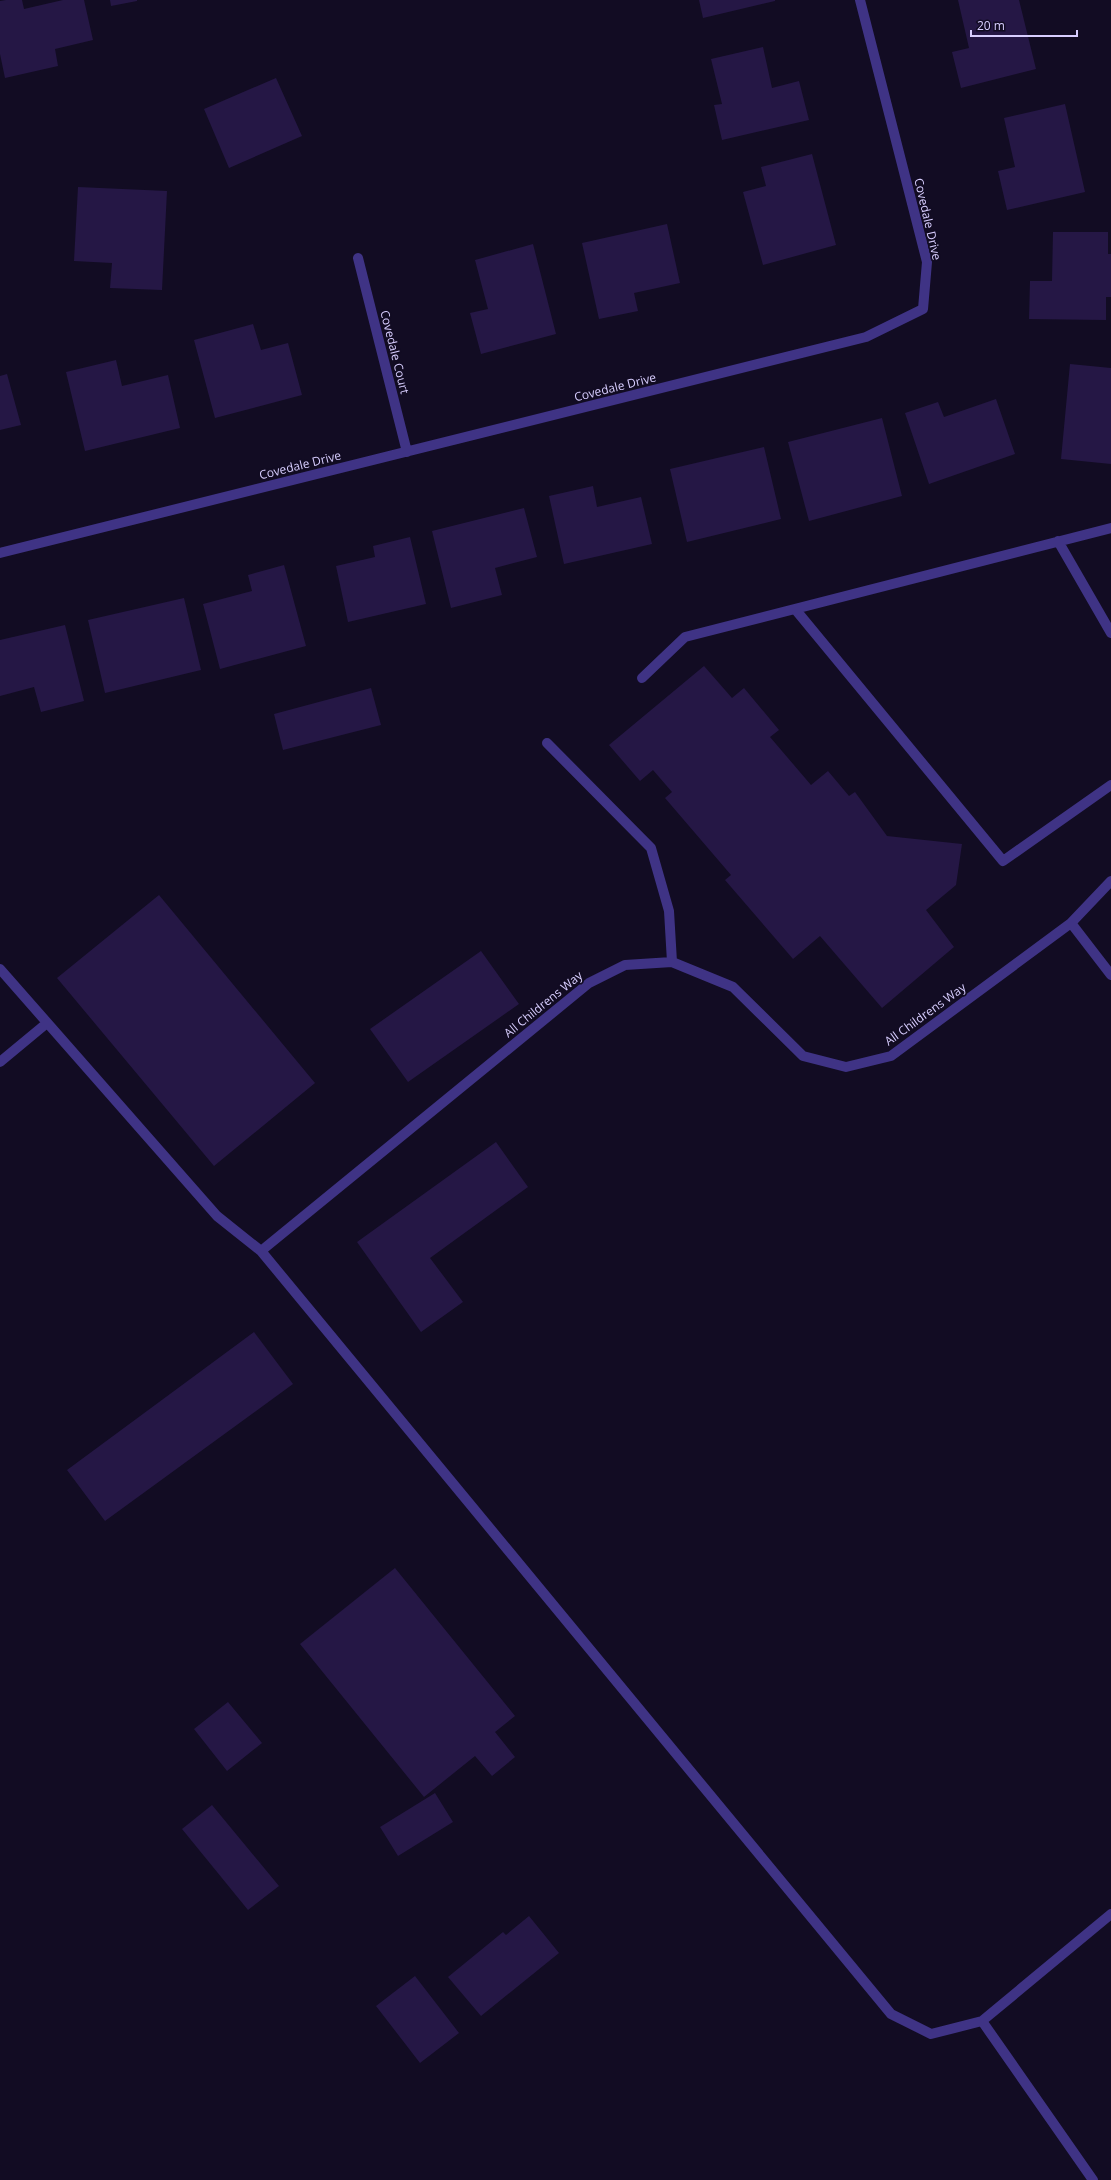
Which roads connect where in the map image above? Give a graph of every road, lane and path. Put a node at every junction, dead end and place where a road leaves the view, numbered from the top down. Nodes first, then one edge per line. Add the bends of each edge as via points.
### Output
1 (860, 0) edge
2 (358, 258) dead end
3 (407, 452) junction
4 (1111, 528) edge
5 (1058, 541) junction
6 (0, 553) edge
7 (795, 609) junction
8 (1111, 633) edge
9 (642, 678) dead end
10 (547, 743) dead end
11 (1111, 784) edge
12 (1111, 881) edge
13 (1070, 923) junction
14 (672, 962) junction
15 (0, 969) edge
16 (1111, 975) edge
17 (47, 1023) junction
18 (0, 1062) edge
19 (261, 1251) junction
20 (1111, 1914) edge
21 (982, 2021) junction
22 (1093, 2180) edge

1 - 3 street, Covedale Drive via 927,262 923,308 866,336
2 - 3 street, Covedale Court
3 - 6 street, Covedale Drive
4 - 5 street
5 - 7 street
5 - 8 street
7 - 9 street via 685,637
7 - 11 street via 1003,861
10 - 14 street via 651,848 669,911
12 - 13 street, All Childrens Way
13 - 14 street, All Childrens Way via 891,1056 846,1067 803,1056 733,987
13 - 16 street
14 - 19 street, All Childrens Way via 625,965 589,983
15 - 17 street
17 - 18 street
17 - 19 street via 217,1216
19 - 21 street via 891,2014 932,2034
20 - 21 street
21 - 22 street

